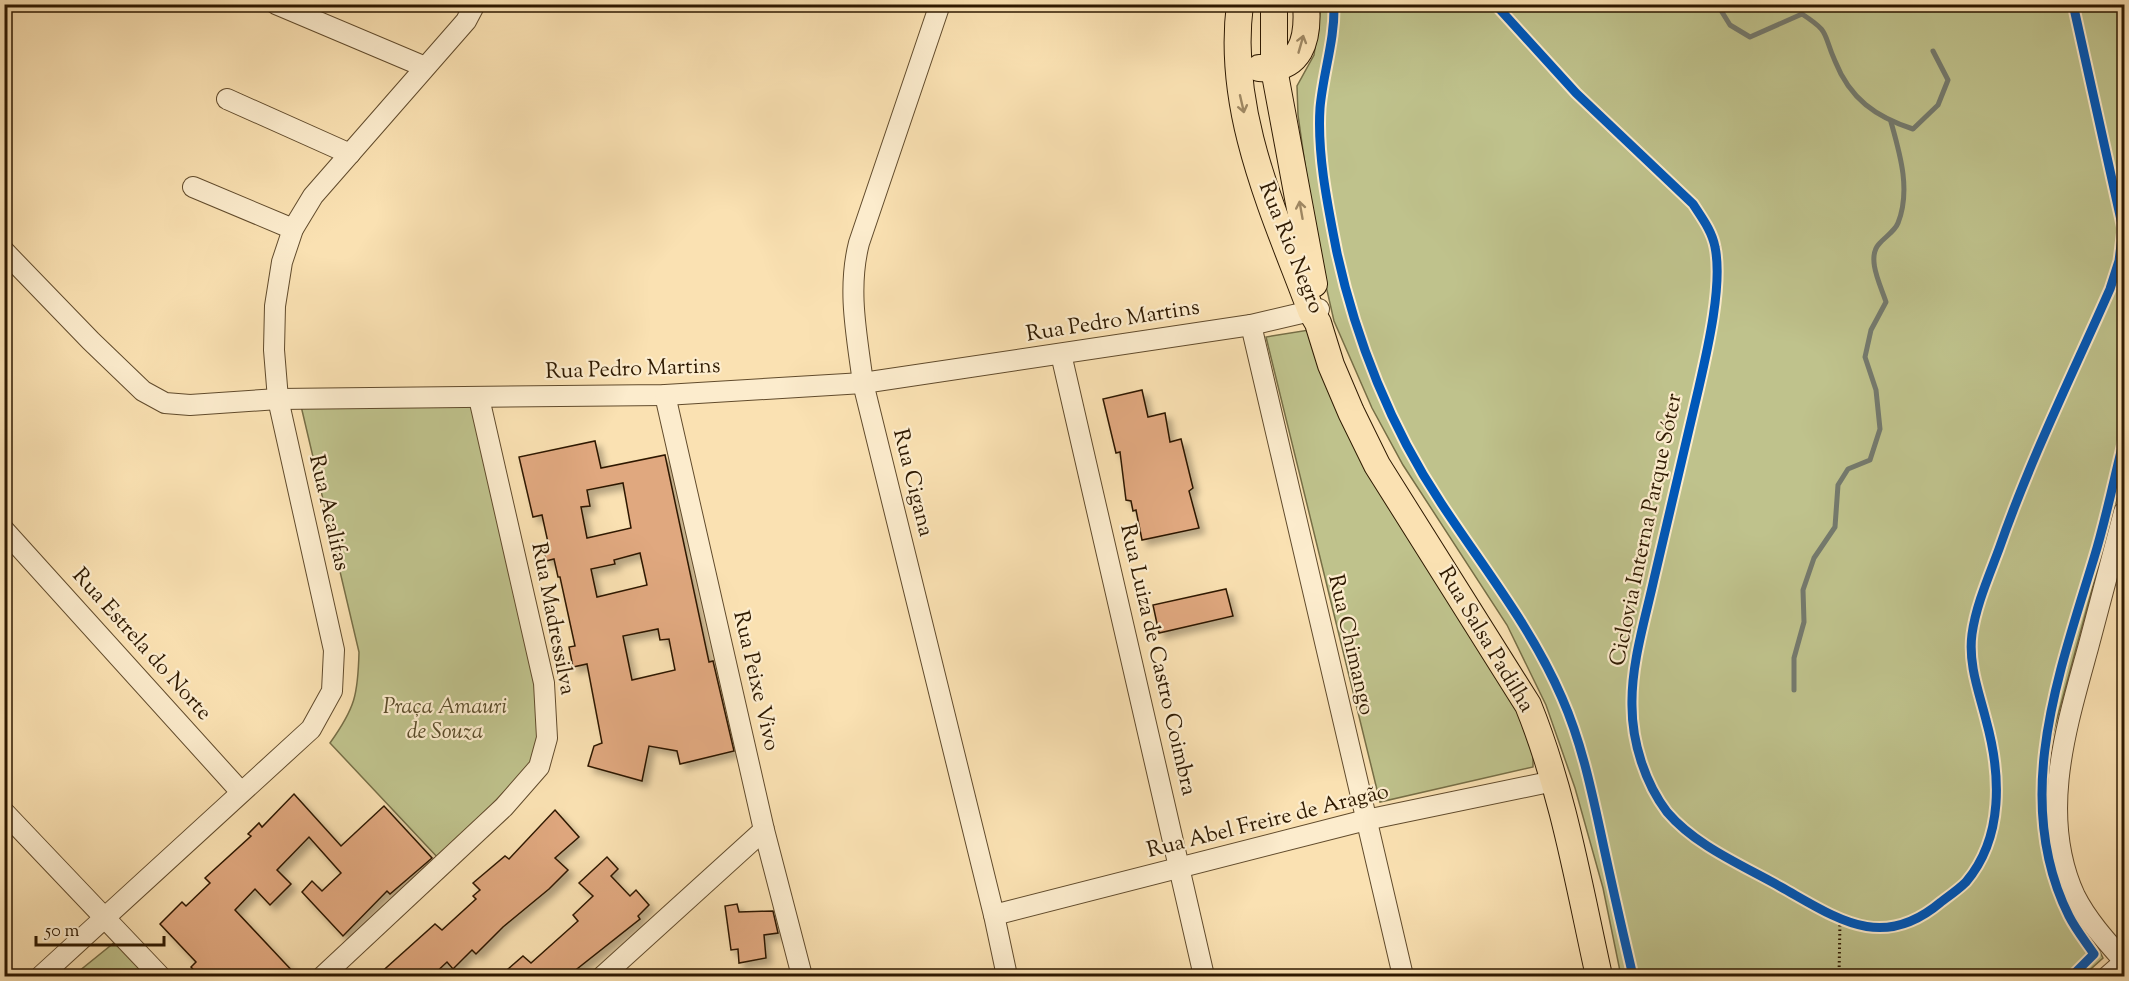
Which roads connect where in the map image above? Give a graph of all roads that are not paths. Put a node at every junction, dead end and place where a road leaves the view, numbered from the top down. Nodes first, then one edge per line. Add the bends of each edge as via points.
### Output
1 (276, 4) edge
2 (475, 4) edge
3 (940, 4) edge
4 (1241, 4) edge
5 (1275, 4) edge
6 (1306, 4) edge
7 (425, 67) junction
8 (1274, 69) junction
9 (227, 99) dead end
10 (350, 154) junction
11 (192, 188) dead end
12 (293, 229) junction
13 (4, 251) edge
14 (1316, 315) junction
15 (1251, 325) junction
16 (1061, 354) junction
17 (863, 383) junction
18 (665, 395) junction
19 (479, 398) junction
20 (278, 399) junction
21 (2124, 512) edge
22 (4, 530) edge
23 (1554, 781) junction
24 (241, 792) junction
25 (4, 812) edge
26 (1366, 820) junction
27 (764, 830) junction
28 (1180, 868) junction
29 (994, 915) junction
30 (103, 918) junction
31 (2124, 961) edge
32 (41, 976) edge
33 (160, 976) edge
34 (323, 976) edge
35 (603, 976) edge
36 (802, 976) edge
37 (1007, 976) edge
38 (1204, 976) edge
39 (1403, 976) edge
40 (1599, 976) edge
41 (2108, 976) edge

1 - 7 street
2 - 7 street, Rua Acalifas via 466,21
3 - 17 street, Rua Cigana via 852,268 852,301
4 - 8 main road via 1247,53 1258,68
4 -> 14 main road, Rua Rio Negro via 1239,89 1252,147
5 - 8 main road, Rua Rio Negro
8 -> 6 main road via 1293,60 1301,51
7 - 10 street, Rua Acalifas
14 -> 8 main road, Rua Rio Negro
9 - 10 street
10 - 12 street, Rua Acalifas via 313,196
11 - 12 street
12 - 20 street, Rua Acalifas via 282,262 275,306
13 - 20 street, Rua Pedro Martins via 99,350 143,391 165,403
14 - 15 street, Rua Pedro Martins
14 - 23 main road, Rua Salsa Padilha via 1331,365 1377,465 1528,705
15 - 16 street, Rua Pedro Martins
15 - 26 street, Rua Chimango
16 - 17 street, Rua Pedro Martins
16 - 28 street, Rua Luiza de Castro Coimbra
17 - 18 street, Rua Pedro Martins
17 - 29 street, Rua Cigana
18 - 19 street, Rua Pedro Martins
18 - 27 street, Rua Peixe Vivo
19 - 20 street, Rua Pedro Martins
19 - 34 street, Rua Madressilva via 544,683 547,738 538,767 504,807
20 - 24 street, Rua Acalifas via 334,650 332,692 311,729
21 - 31 street via 2060,758 2056,814 2062,857 2076,897
22 - 24 street, Rua Estrela do Norte
23 - 26 street, Rua Abel Freire de Aragão
23 - 40 main road, Rua Salsa Padilha
24 - 30 street, Rua Acalifas
25 - 30 street
26 - 28 street, Rua Abel Freire de Aragão
26 - 39 street, Rua Chimango
27 - 35 street
27 - 36 street, Rua Peixe Vivo
28 - 29 street, Rua Abel Freire de Aragão
28 - 38 street, Rua Luiza de Castro Coimbra
29 - 37 street, Rua Cigana
30 - 32 street, Rua Acalifas
30 - 33 street
31 - 41 street

